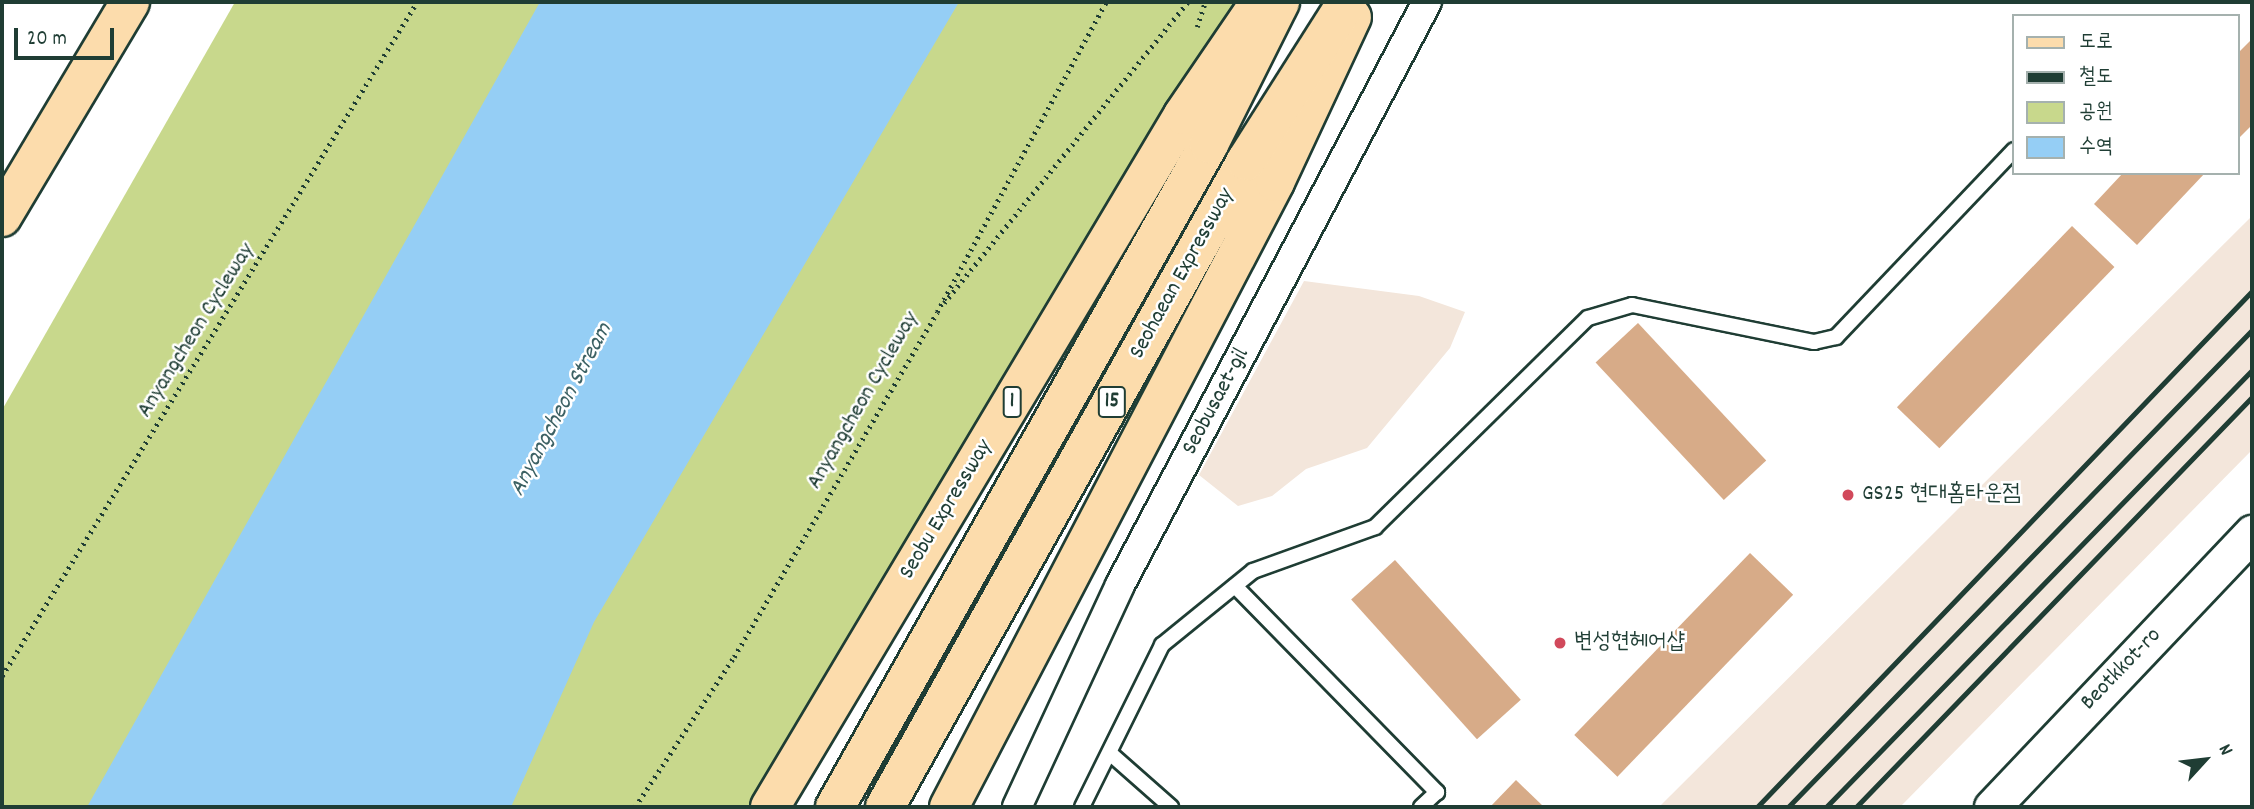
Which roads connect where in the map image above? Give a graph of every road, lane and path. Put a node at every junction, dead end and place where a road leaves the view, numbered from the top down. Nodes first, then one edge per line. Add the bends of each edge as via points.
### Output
1 (130, 2) edge
2 (417, 2) edge
3 (1106, 2) edge
4 (1188, 2) edge
5 (1260, 2) edge
6 (1280, 2) edge
7 (1347, 2) edge
8 (1359, 2) edge
9 (1427, 2) edge
10 (2012, 152) edge
11 (2, 217) edge
12 (937, 312) junction
13 (2252, 534) edge
14 (1234, 586) junction
15 (2, 676) edge
16 (1112, 755) junction
17 (635, 807) edge
18 (770, 807) edge
19 (835, 807) edge
20 (885, 807) edge
21 (949, 807) edge
22 (1017, 807) edge
23 (1082, 807) edge
24 (1171, 807) edge
25 (1421, 807) edge
26 (1992, 807) edge

1 - 11 main road
2 - 15 path, Anyangcheon Cycleway
3 - 12 path, Anyangcheon Cycleway
4 - 12 path
5 - 18 main road, Seobu Expressway / 1 via 1183,115
6 - 19 main road, Seohaean Expressway / 15 via 1209,144
7 - 20 main road, Seohaean Expressway / 15 via 1246,161
8 - 21 main road via 1275,182
9 - 22 street, Seobusaet-gil via 1120,585
10 - 14 lane via 1836,337 1814,342 1632,304 1588,318 1374,527 1253,571
12 - 17 path, Anyangcheon Cycleway via 734,657
13 - 26 street, Beotkkot-ro
14 - 16 lane via 1162,645
14 - 25 lane via 1437,792
16 - 23 lane
16 - 24 lane

